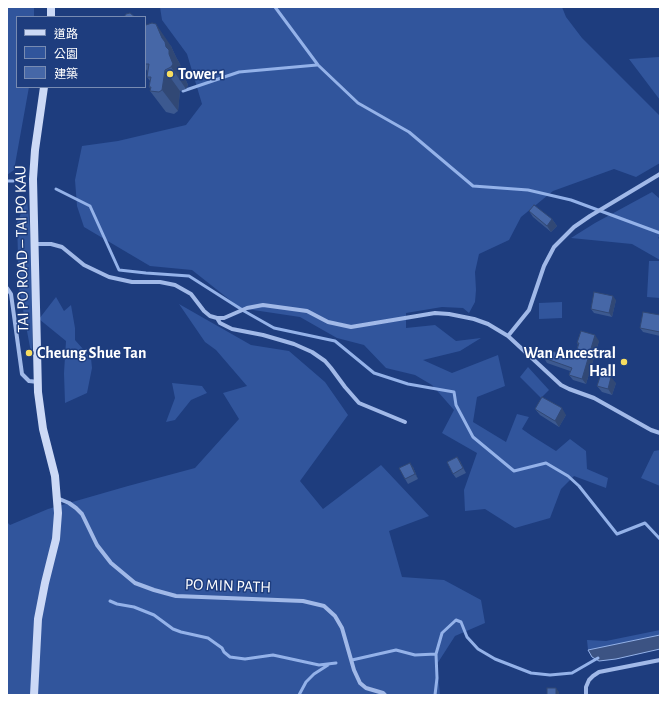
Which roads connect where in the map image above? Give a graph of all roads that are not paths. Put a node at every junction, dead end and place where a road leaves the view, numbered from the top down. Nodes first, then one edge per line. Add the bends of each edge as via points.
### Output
1 (44, 88) edge
2 (660, 174) edge
3 (36, 244) junction
4 (7, 288) edge
5 (217, 318) junction
6 (508, 336) junction
7 (38, 382) junction
8 (405, 422) dead end
9 (660, 432) edge
10 (57, 498) junction
11 (660, 660) edge
12 (34, 695) edge
13 (385, 695) edge
14 (586, 695) edge

1 - 3 main road, TAI PO ROAD – TAI PO KAU via 34,164 33,206
2 - 6 street via 574,227 554,247 544,266 529,310
3 - 5 street via 62,247 84,265 109,277 132,282 175,285 191,294 204,312
3 - 7 main road, TAI PO ROAD – TAI PO KAU
4 - 7 street via 12,294 22,374 29,381
5 - 6 street via 264,305 312,313 328,322 351,327 429,314 449,314 488,324
5 - 8 street via 220,323 232,329 263,335 312,352 325,361 359,403
6 - 9 street via 561,385 594,398 651,430
7 - 10 main road, TAI PO ROAD – TAI PO KAU via 41,417 55,476
10 - 12 main road, TAI PO ROAD – TAI PO KAU via 56,540 38,619
10 - 13 street, PO MIN PATH via 69,502 82,514 106,557 135,583 176,596 303,601 324,606 335,616 342,628 360,683
11 - 14 street via 599,672 589,680

